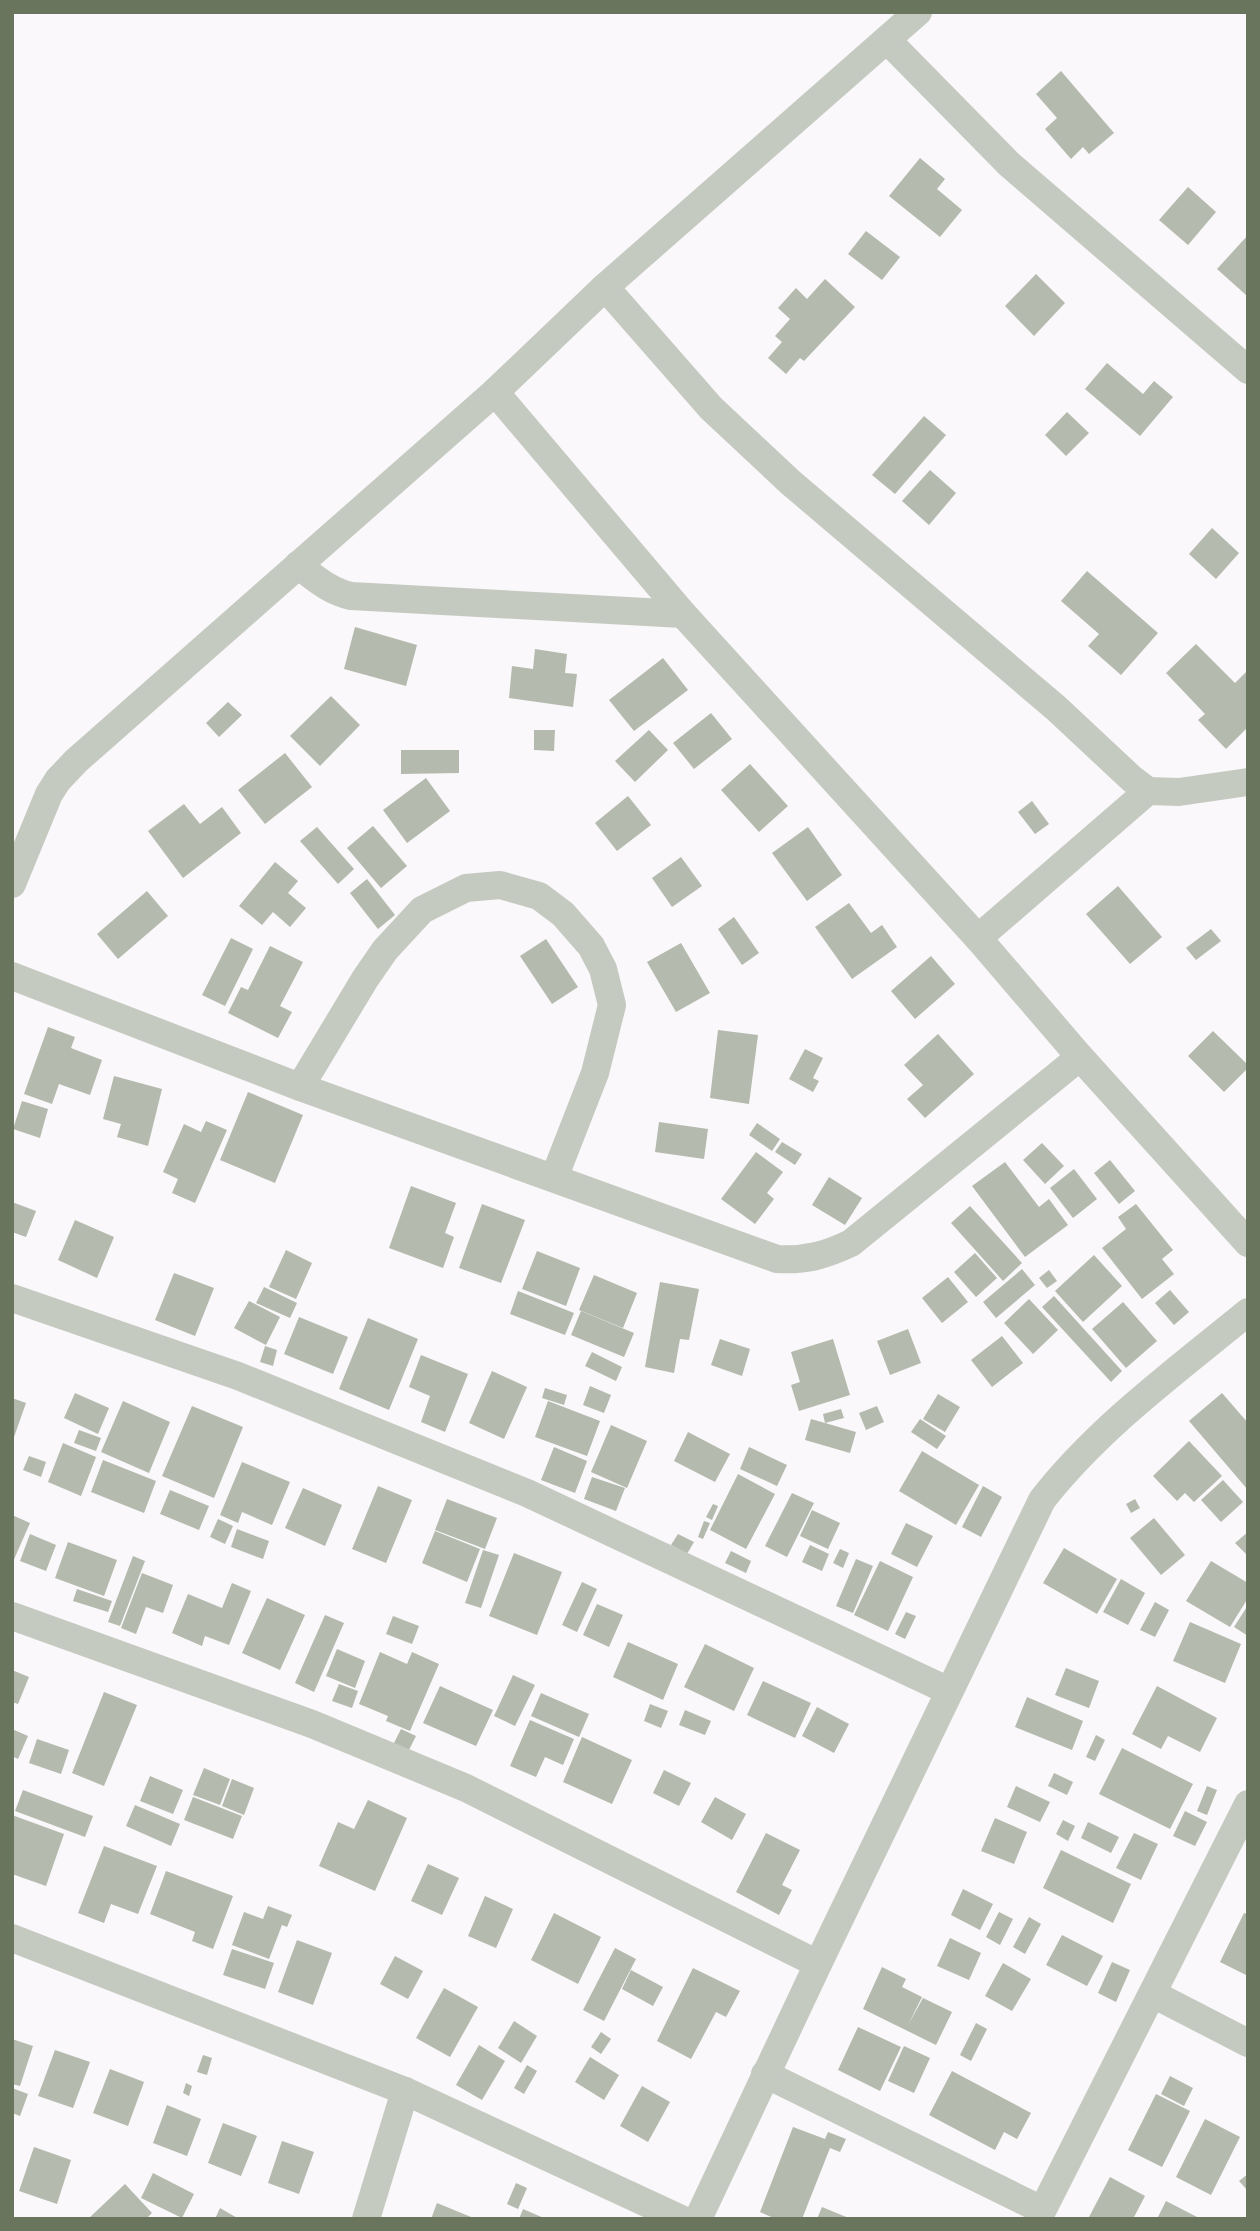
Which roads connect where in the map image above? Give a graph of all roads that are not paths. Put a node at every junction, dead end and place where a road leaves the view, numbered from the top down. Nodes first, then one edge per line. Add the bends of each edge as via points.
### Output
1 (918, 12) edge
2 (887, 41) junction
3 (605, 287) junction
4 (1248, 370) edge
5 (495, 391) junction
6 (298, 565) junction
7 (683, 614) junction
8 (1248, 782) edge
9 (1148, 791) junction
10 (12, 884) edge
11 (978, 938) junction
12 (12, 976) edge
13 (1080, 1057) junction
14 (300, 1087) junction
15 (554, 1178) junction
16 (1248, 1243) edge
17 (12, 1298) edge
18 (1248, 1312) edge
19 (12, 1616) edge
20 (949, 1690) junction
21 (1248, 1804) edge
22 (12, 1938) edge
23 (818, 1964) junction
24 (1153, 1994) junction
25 (1248, 2043) edge
26 (765, 2074) junction
27 (405, 2091) junction
28 (1040, 2215) edge
29 (366, 2219) edge
30 (681, 2219) edge
31 (698, 2219) edge

1 - 2 street
2 - 3 street
2 - 4 street via 1009,164
3 - 5 street
3 - 9 street via 712,408 790,482
5 - 6 street
5 - 7 street
6 - 7 street via 325,586 351,596
6 - 10 street via 58,779
7 - 11 street
8 - 9 street via 1179,792
9 - 11 street
11 - 13 street
12 - 14 street
13 - 15 street via 851,1243 799,1261 776,1259
13 - 16 street
14 - 15 street
14 - 15 street via 365,979 422,910 466,888 500,885 539,896 591,946 603,969 612,1005 595,1073
17 - 20 street via 238,1376 527,1493
18 - 20 street via 1121,1417 1064,1471 1042,1500
19 - 23 street via 312,1724 466,1788
20 - 23 street
21 - 24 street
22 - 27 street
23 - 26 street
24 - 25 street
24 - 28 street
26 - 28 street
26 - 31 street
27 - 29 street
27 - 30 street

